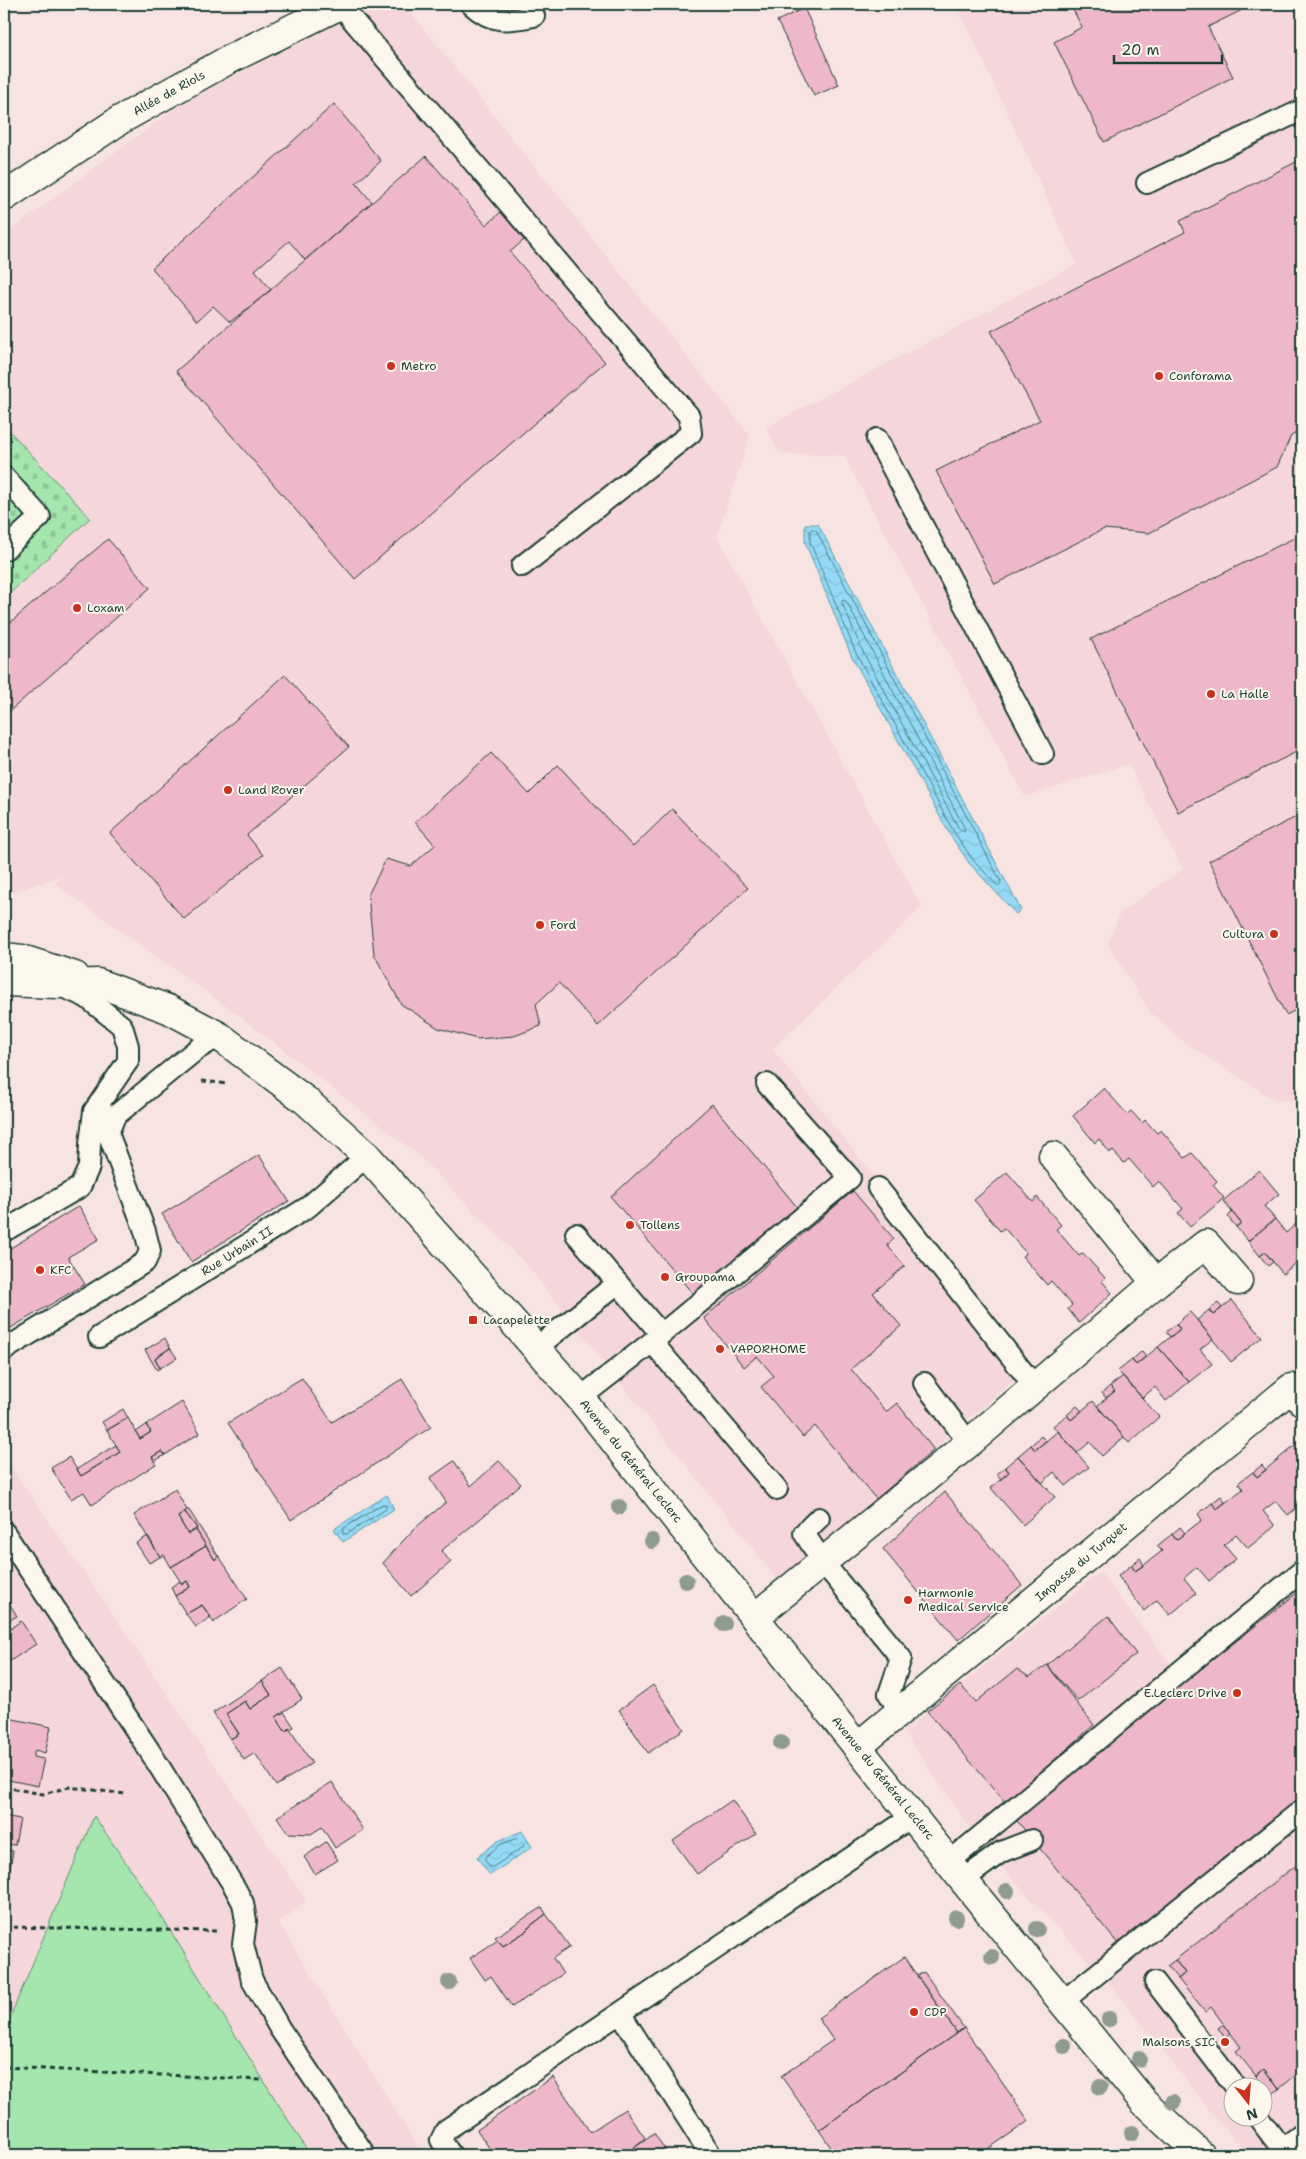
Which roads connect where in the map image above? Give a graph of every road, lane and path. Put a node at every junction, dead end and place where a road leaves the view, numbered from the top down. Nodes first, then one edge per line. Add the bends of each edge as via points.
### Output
1 (304, 4) edge
2 (342, 4) edge
3 (472, 4) edge
4 (534, 16) dead end
5 (1302, 110) edge
6 (4, 177) edge
7 (1147, 183) dead end
8 (4, 197) edge
9 (877, 439) dead end
10 (4, 477) edge
11 (4, 550) edge
12 (522, 566) dead end
13 (1043, 754) dead end
14 (4, 957) edge
15 (4, 982) edge
16 (98, 983) junction
17 (57, 984) junction
18 (219, 1036) junction
19 (172, 1069) junction
20 (767, 1084) dead end
21 (234, 1085) dead end
22 (94, 1112) junction
23 (115, 1116) junction
24 (367, 1156) junction
25 (1053, 1156) dead end
26 (878, 1188) dead end
27 (4, 1231) edge
28 (576, 1234) dead end
29 (1238, 1281) dead end
30 (618, 1283) junction
31 (1156, 1283) junction
32 (99, 1338) dead end
33 (656, 1338) junction
34 (536, 1348) junction
35 (4, 1350) edge
36 (924, 1382) dead end
37 (1035, 1387) junction
38 (580, 1398) junction
39 (1302, 1401) edge
40 (969, 1442) junction
41 (777, 1489) dead end
42 (819, 1518) dead end
43 (4, 1532) edge
44 (822, 1561) junction
45 (1302, 1571) edge
46 (755, 1617) junction
47 (900, 1712) junction
48 (857, 1747) junction
49 (4, 1787) edge
50 (126, 1794) dead end
51 (1302, 1810) edge
52 (913, 1816) junction
53 (1032, 1840) dead end
54 (956, 1871) junction
55 (4, 1927) edge
56 (203, 1930) dead end
57 (1155, 1982) dead end
58 (1062, 2002) junction
59 (620, 2013) junction
60 (4, 2067) edge
61 (1226, 2076) edge
62 (263, 2080) dead end
63 (1144, 2102) junction
64 (1265, 2126) edge
65 (1302, 2134) edge
66 (271, 2151) dead end
67 (1282, 2152) edge
68 (264, 2155) edge
69 (365, 2155) edge
70 (451, 2155) edge
71 (711, 2155) edge
72 (1172, 2155) edge
73 (1202, 2155) edge

1 - 6 street, Allée de Riols via 221,44 109,106
2 - 8 street, Allée de Riols via 230,59 120,120
2 - 12 lane via 689,416 691,433
3 - 4 lane via 481,14 498,20
5 - 7 lane
9 - 13 lane
10 - 11 lane via 40,518
14 - 16 street via 22,959
15 - 17 street, Avenue du Général Leclerc
16 - 17 street, Avenue du Général Leclerc
16 - 18 street, Avenue du Général Leclerc via 168,1009
17 - 22 lane via 93,1002 114,1018 125,1034 128,1061
18 - 19 lane
18 - 24 street, Avenue du Général Leclerc via 305,1100
19 - 21 path via 205,1082
19 - 23 lane
20 - 33 lane via 850,1178
22 - 23 lane
22 - 27 lane via 89,1167 80,1187
23 - 35 lane via 108,1133 145,1231 150,1251 145,1262
24 - 32 lane, Rue Urbain II via 308,1207
24 - 34 street, Avenue du Général Leclerc
25 - 31 street
26 - 37 lane
28 - 30 lane
29 - 31 street via 1206,1244
30 - 33 lane
30 - 34 lane
31 - 37 street
33 - 38 lane
33 - 41 lane
34 - 38 street, Avenue du Général Leclerc
36 - 40 lane
37 - 40 street
38 - 46 street, Avenue du Général Leclerc
39 - 47 street, Impasse du Turquet via 1290,1388
40 - 44 street
42 - 44 lane via 804,1533
43 - 69 lane via 149,1750 235,1888 243,1904 246,1921 243,1944 252,1980 280,2029
44 - 46 street
44 - 47 lane via 901,1658 889,1694
45 - 54 lane
46 - 48 street, Avenue du Général Leclerc
47 - 48 street, Impasse du Turquet
48 - 52 street, Avenue du Général Leclerc
49 - 50 path via 43,1794 69,1787
51 - 58 lane via 1145,1930
52 - 54 street, Avenue du Général Leclerc
52 - 59 lane
53 - 54 lane
54 - 58 street, Avenue du Général Leclerc
55 - 56 path
57 - 61 lane
58 - 63 street, Avenue du Général Leclerc
59 - 70 lane via 446,2130 441,2140
59 - 71 lane
60 - 62 path
63 - 72 street, Avenue du Général Leclerc
63 - 73 street, Avenue du Général Leclerc
64 - 67 lane
65 - 67 lane
66 - 68 path

